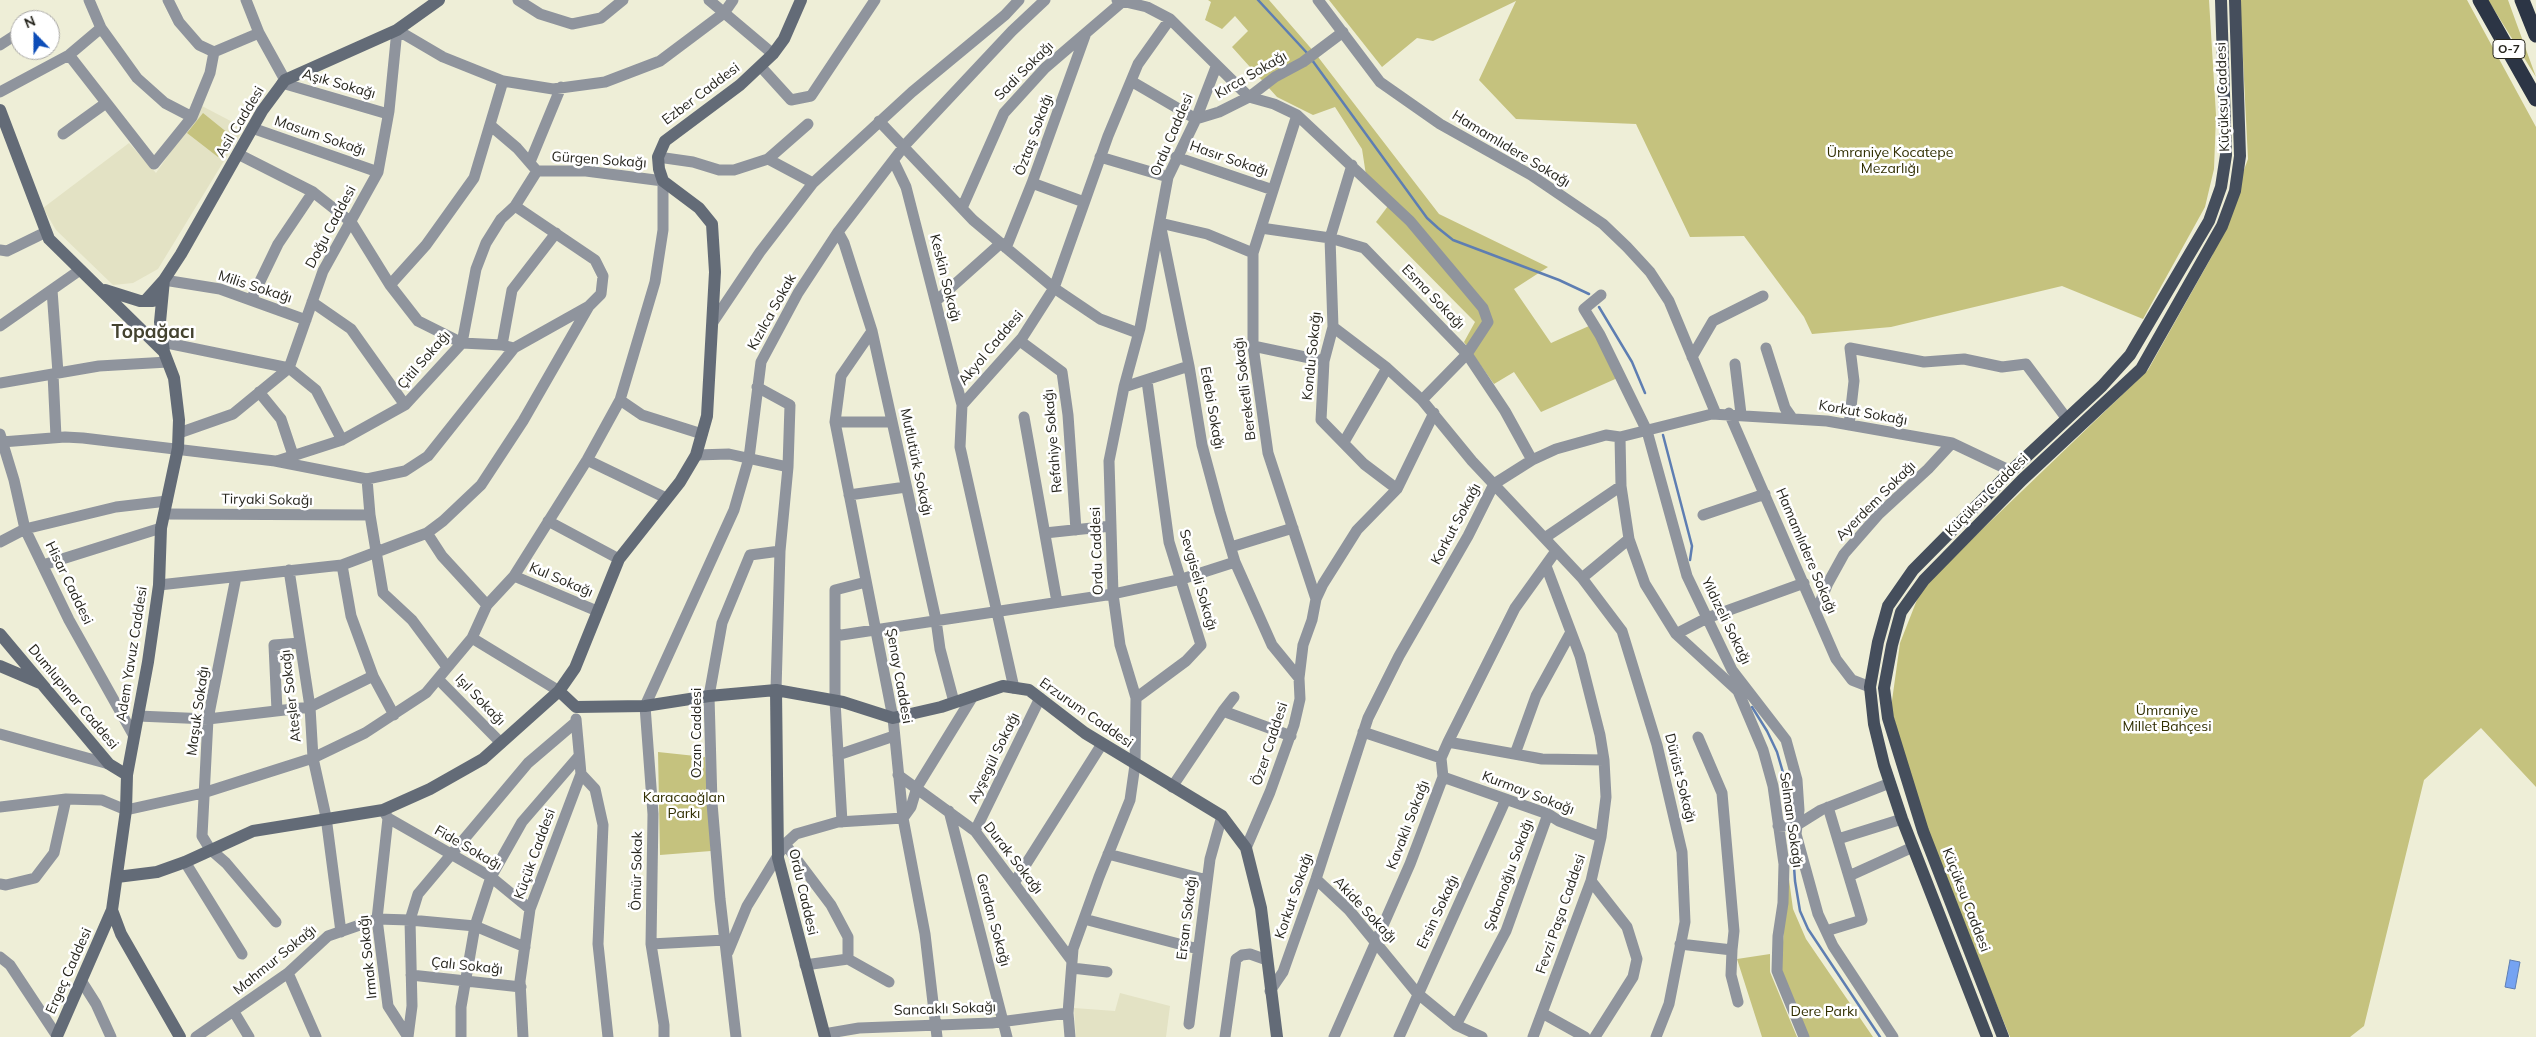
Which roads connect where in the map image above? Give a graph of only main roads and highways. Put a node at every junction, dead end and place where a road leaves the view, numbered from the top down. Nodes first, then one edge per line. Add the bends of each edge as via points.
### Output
1 (2220, 0) edge
2 (2235, 0) edge
3 (2480, 0) edge
4 (2522, 0) edge
5 (2536, 35) edge
6 (2238, 79) junction
7 (2224, 80) junction
8 (2536, 99) edge
9 (2011, 471) junction
10 (2022, 480) junction
11 (1988, 1037) edge
12 (2003, 1037) edge

1 - 7 main road, Küçüksu Caddesi
2 - 6 main road, Küçüksu Caddesi
3 - 8 highway, O-7
4 - 5 highway
6 - 7 main road
6 - 10 main road, Küçüksu Caddesi via 2240,156 2235,191 2222,226 2141,369
7 - 9 main road, Küçüksu Caddesi via 2226,155 2221,187 2209,221 2130,355
9 - 10 main road
9 - 11 main road, Küçüksu Caddesi via 1913,570 1888,606 1870,687 1874,724 1902,820
10 - 12 main road, Küçüksu Caddesi via 1924,580 1901,612 1884,688 1888,718 1922,831

